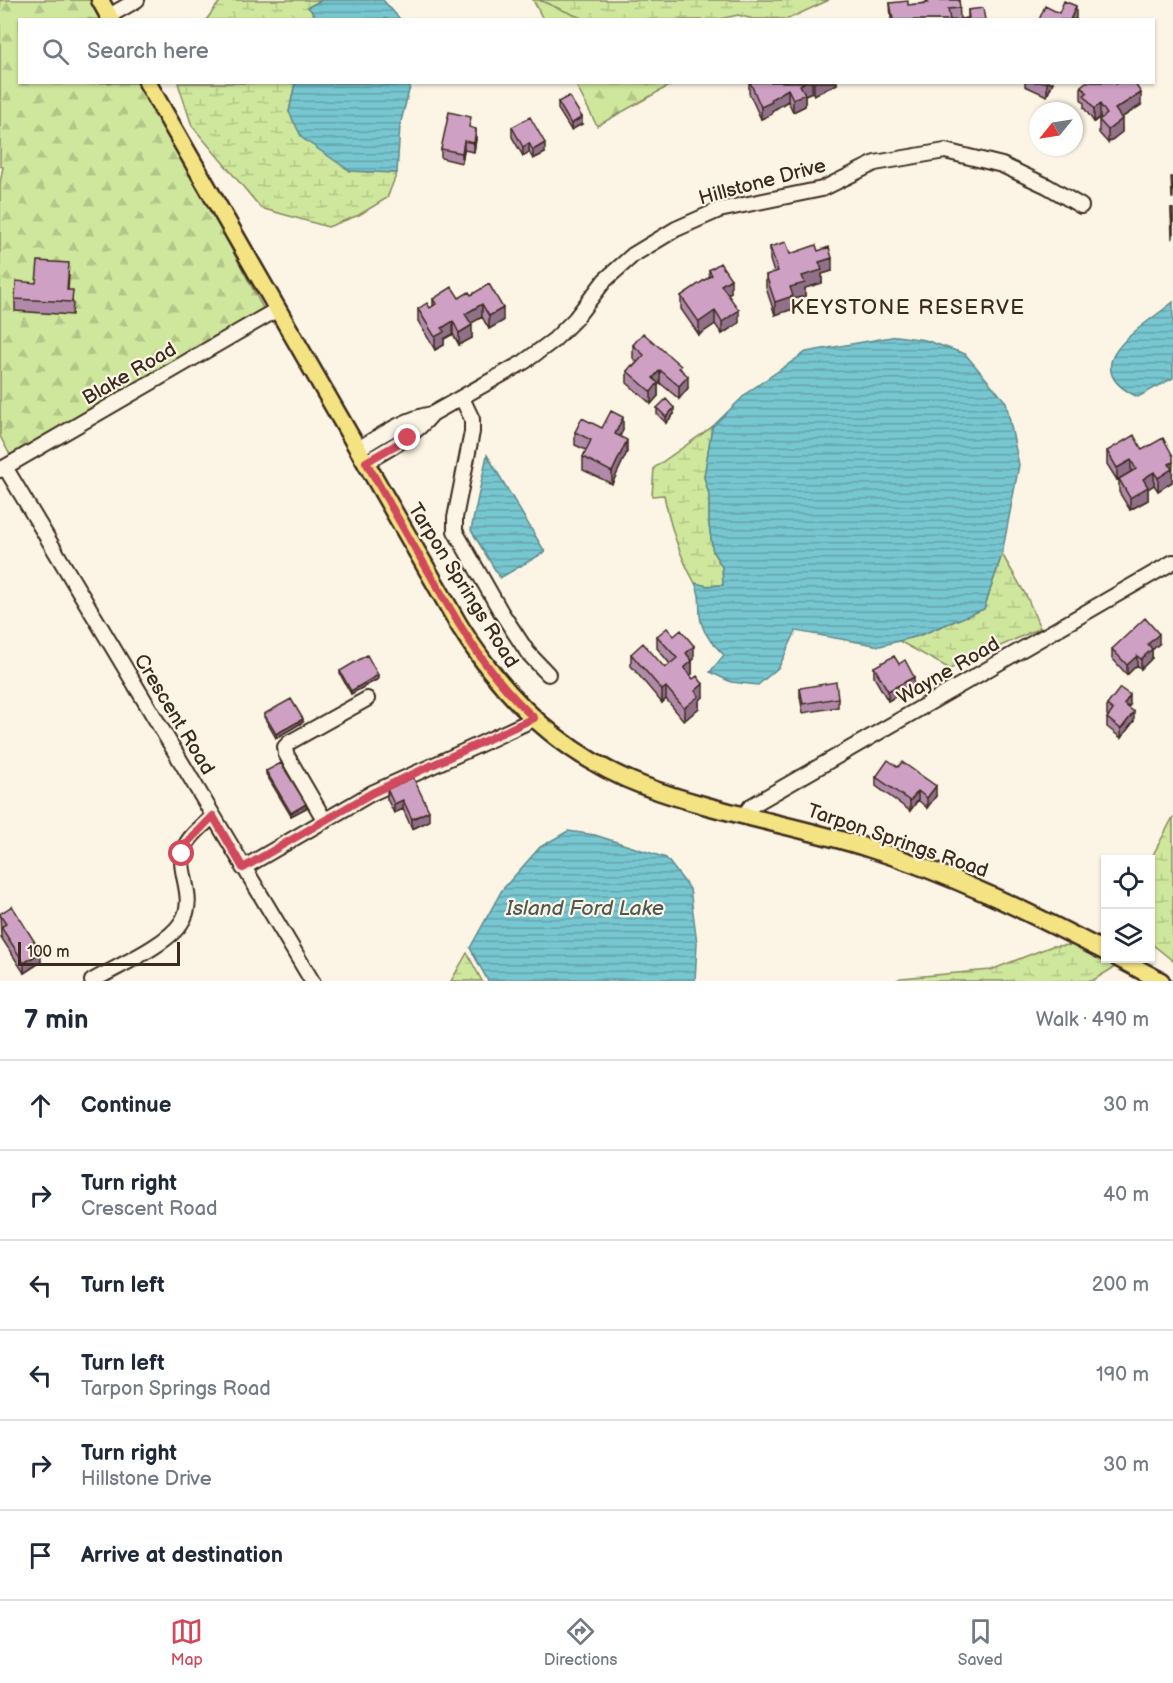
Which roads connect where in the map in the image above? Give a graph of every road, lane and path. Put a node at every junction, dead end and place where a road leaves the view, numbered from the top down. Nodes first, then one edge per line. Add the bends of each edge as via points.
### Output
1 (100, 0) edge
2 (137, 0) edge
3 (110, 18) edge
4 (148, 84) edge
5 (1081, 206) dead end
6 (278, 309) junction
7 (462, 398) junction
8 (432, 414) junction
9 (400, 424) junction
10 (408, 438) junction
11 (362, 456) junction
12 (2, 468) edge
13 (1173, 562) edge
14 (548, 674) dead end
15 (367, 699) dead end
16 (534, 718) junction
17 (745, 814) junction
18 (213, 816) junction
19 (325, 821) junction
20 (243, 868) junction
21 (1101, 949) edge
22 (1126, 963) edge
23 (92, 981) edge
24 (312, 981) edge
25 (1161, 981) edge

1 - 3 main road
2 - 3 street
4 - 6 main road, Tarpon Springs Road
5 - 7 street, Hillstone Drive via 1002,165 945,151 875,163 822,189 719,210 675,229 633,255 605,280 554,340
6 - 11 main road, Tarpon Springs Road
6 - 12 street, Blake Road
7 - 8 street, Hillstone Drive
7 - 14 street via 472,418 472,432 455,531 507,622
8 - 9 street, Hillstone Drive
8 - 10 street, Hillstone Drive
9 - 10 street
9 - 11 street, Hillstone Drive
10 - 11 street, Hillstone Drive
11 - 16 main road, Tarpon Springs Road via 482,662
12 - 18 street, Crescent Road
13 - 17 street, Wayne Road via 751,806
15 - 19 street via 285,747
16 - 17 main road, Tarpon Springs Road via 592,761 629,780
16 - 19 street via 372,793
17 - 21 main road, Tarpon Springs Road via 869,848 920,867 1000,898
18 - 20 street, Crescent Road
18 - 23 street via 186,844 182,854 188,904 180,925 157,944
19 - 20 street
20 - 24 street, Crescent Road
22 - 25 main road

